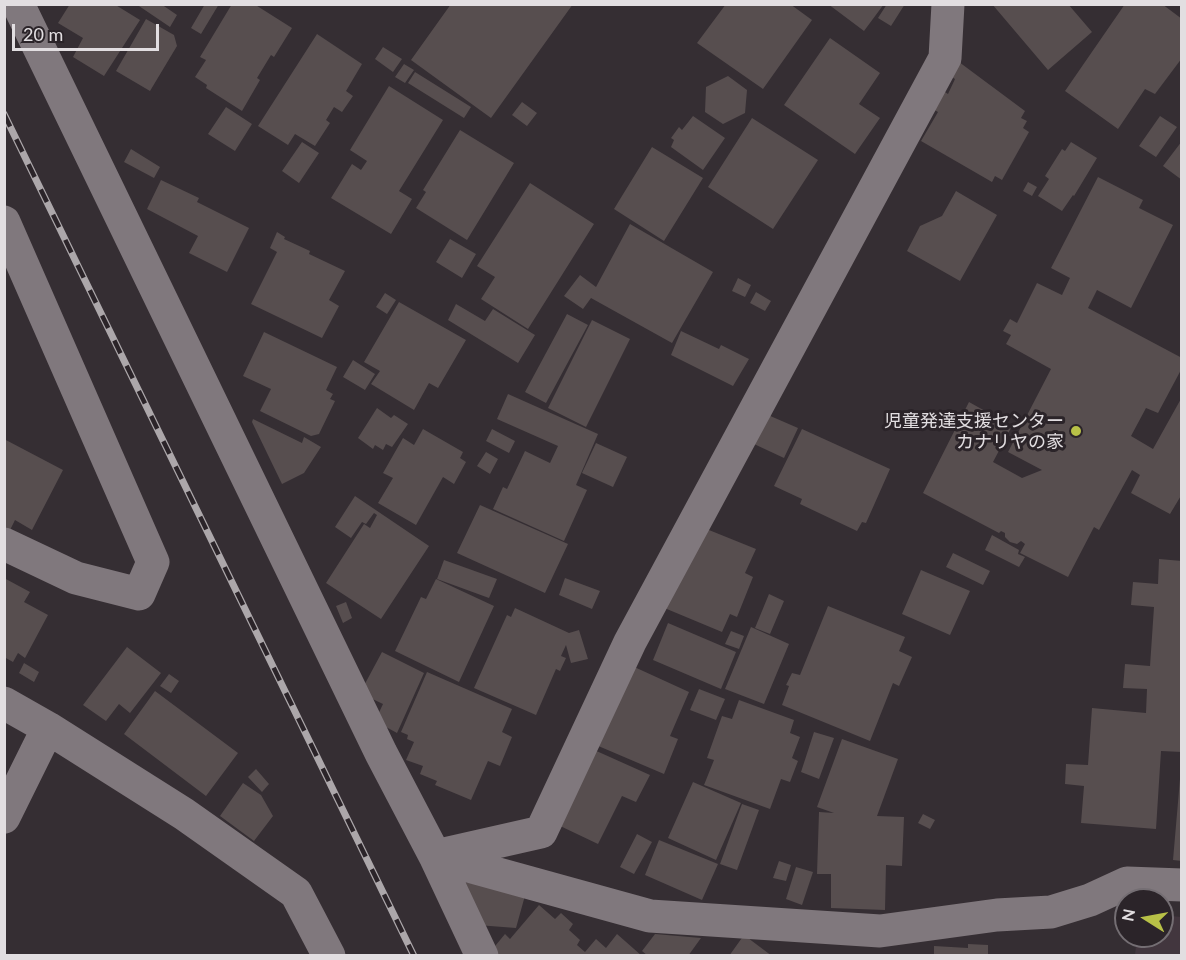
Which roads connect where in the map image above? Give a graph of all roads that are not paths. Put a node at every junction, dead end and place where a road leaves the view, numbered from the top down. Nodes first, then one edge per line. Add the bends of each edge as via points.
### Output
1 (18, 4) edge
2 (948, 4) edge
3 (4, 222) edge
4 (4, 544) edge
5 (4, 704) edge
6 (48, 728) junction
7 (4, 817) edge
8 (435, 856) junction
9 (1182, 885) edge
10 (328, 956) edge
11 (482, 956) edge

1 - 8 street via 381,753
2 - 8 street via 945,58 630,642 541,832
3 - 4 street via 153,562 140,594 76,578
5 - 6 street
6 - 7 street
6 - 10 street via 184,814 296,893
8 - 9 street via 650,916 880,931 1051,912 1090,900 1127,882
8 - 11 street

